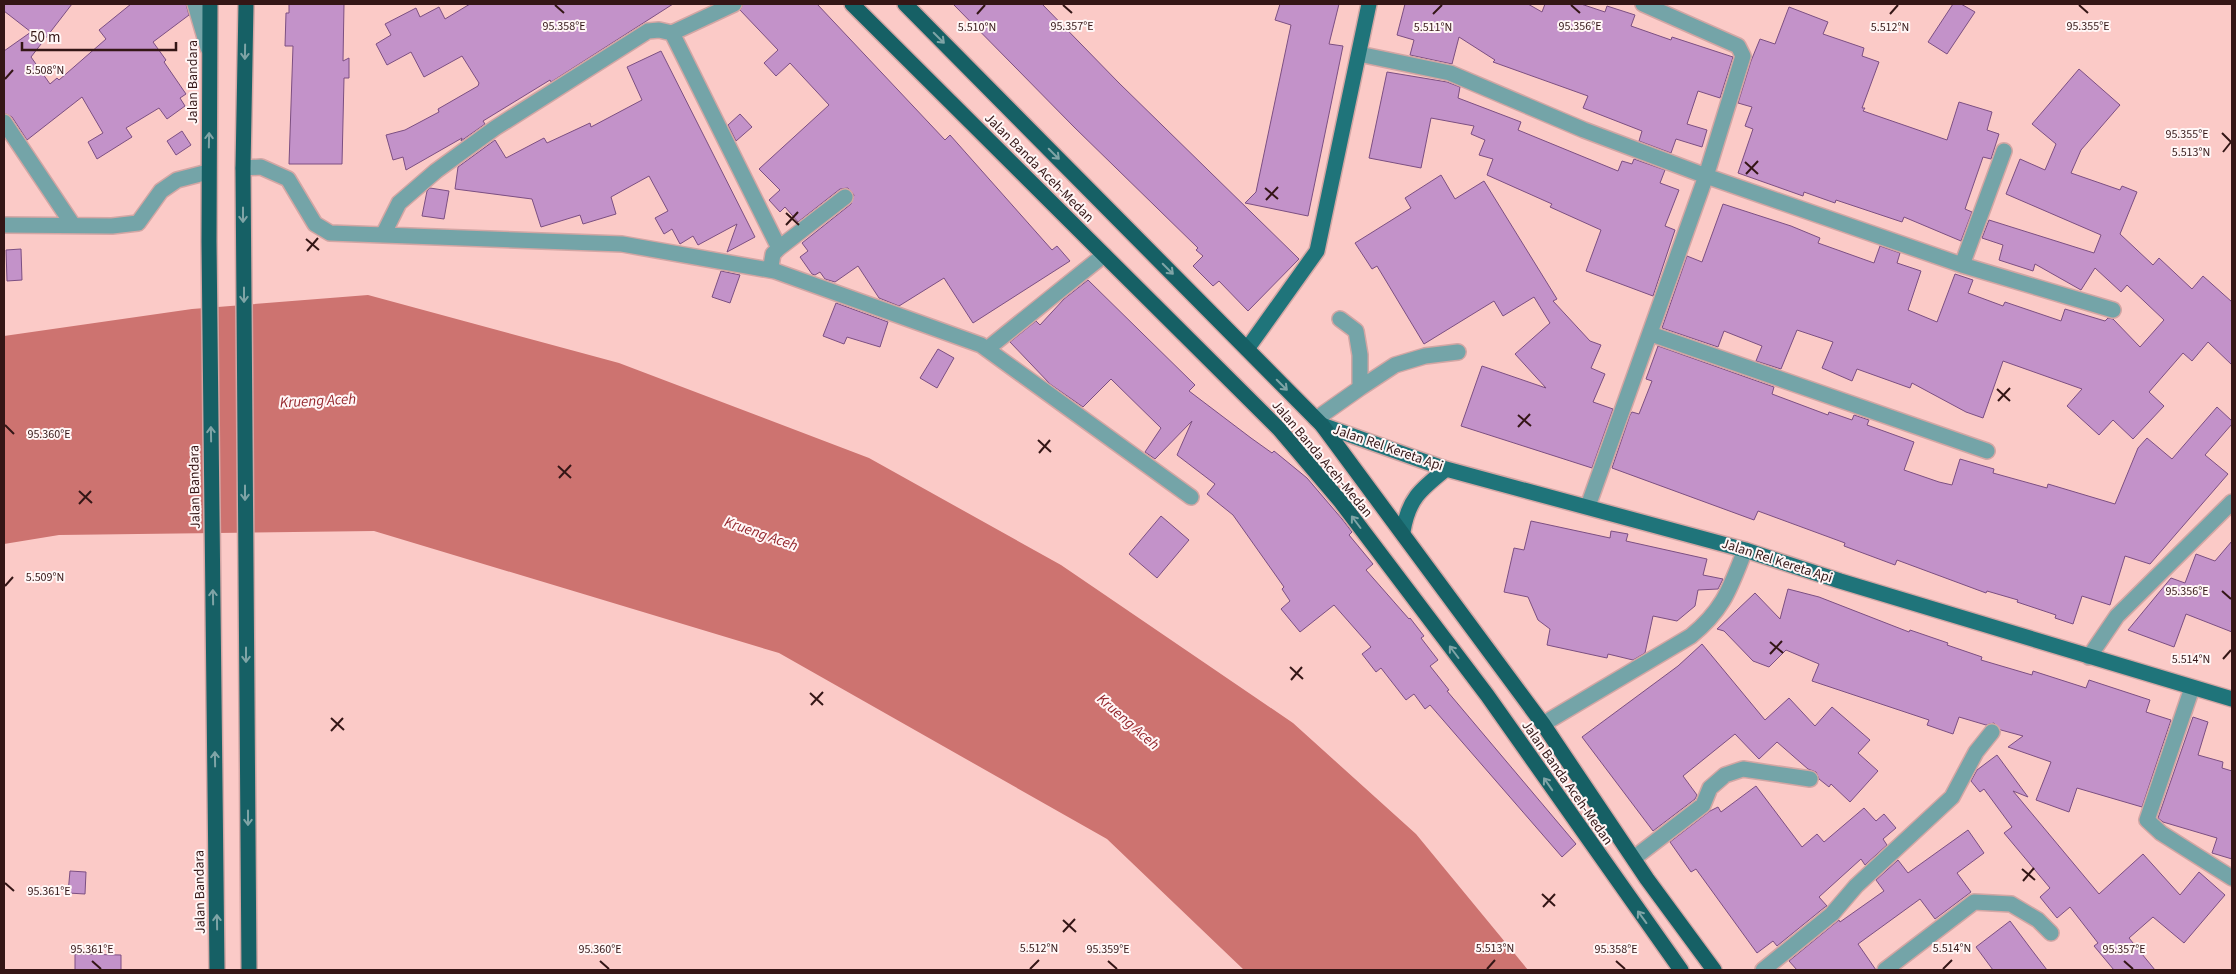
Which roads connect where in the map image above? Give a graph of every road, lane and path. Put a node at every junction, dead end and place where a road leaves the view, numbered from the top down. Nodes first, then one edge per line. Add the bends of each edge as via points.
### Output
1 (195, 4) edge
2 (210, 4) edge
3 (246, 4) edge
4 (734, 4) edge
5 (852, 4) edge
6 (905, 4) edge
7 (1369, 4) edge
8 (1643, 4) edge
9 (672, 32) junction
10 (210, 54) junction
11 (1359, 54) junction
12 (4, 122) edge
13 (2004, 151) dead end
14 (243, 168) junction
15 (208, 172) junction
16 (1706, 176) junction
17 (845, 197) dead end
18 (4, 225) edge
19 (72, 225) junction
20 (383, 235) junction
21 (779, 248) junction
22 (1104, 255) junction
23 (1962, 265) junction
24 (775, 271) junction
25 (2114, 310) dead end
26 (1340, 319) dead end
27 (1651, 334) junction
28 (987, 349) junction
29 (1247, 349) junction
30 (1458, 352) dead end
31 (1360, 388) junction
32 (1319, 422) junction
33 (1988, 450) dead end
34 (1446, 469) junction
35 (1191, 497) dead end
36 (2232, 502) edge
37 (1588, 506) junction
38 (1403, 532) junction
39 (1745, 550) junction
40 (2089, 657) junction
41 (2192, 688) junction
42 (2232, 699) edge
43 (1543, 724) junction
44 (1992, 732) dead end
45 (1810, 779) dead end
46 (1634, 858) junction
47 (2232, 878) edge
48 (1646, 879) junction
49 (1626, 895) junction
50 (2051, 934) dead end
51 (217, 970) edge
52 (249, 970) edge
53 (1681, 970) edge
54 (1714, 970) edge
55 (1763, 970) edge
56 (1885, 970) edge

1 - 10 street
2 - 10 highway, Jalan Bandara
3 -> 14 highway
4 - 9 street
5 - 22 highway, Jalan Banda Aceh-Medan
6 -> 29 highway, Jalan Banda Aceh-Medan
7 - 11 main road
8 - 16 street via 1738,46 1742,53 1741,66
9 - 20 street via 648,31 495,128 436,171 398,204
9 - 21 street
15 -> 10 highway, Jalan Bandara
11 - 16 street via 1450,74
11 - 29 main road via 1317,251
12 - 19 street
13 - 23 street
14 - 20 street via 260,167 288,179 315,224 330,233
14 -> 52 highway
15 - 19 street via 169,185 138,223
51 -> 15 highway, Jalan Bandara
16 - 23 street
16 - 27 street
17 - 21 street
18 - 19 street
20 - 24 street via 622,244
21 - 24 street via 773,254 771,266
22 - 28 street
49 -> 22 highway, Jalan Banda Aceh-Medan via 1487,695 1340,502 1278,429
23 - 25 street
24 - 28 street via 981,344
26 - 31 street via 1356,331
27 - 33 street
27 - 37 street
28 - 35 street
29 -> 32 highway, Jalan Banda Aceh-Medan
30 - 31 street via 1394,364
31 - 32 street
32 - 34 main road, Jalan Rel Kereta Api
32 - 38 highway, Jalan Banda Aceh-Medan
34 - 37 main road, Jalan Rel Kereta Api
34 - 38 main road via 1412,501 1405,516
36 - 40 street via 2117,616
37 - 39 main road, Jalan Rel Kereta Api
38 - 43 highway, Jalan Banda Aceh-Medan
39 - 40 main road, Jalan Rel Kereta Api
39 - 43 street via 1726,598 1710,620 1691,636
40 - 41 main road, Jalan Rel Kereta Api
41 - 42 main road, Jalan Rel Kereta Api
41 - 47 street via 2147,820 2161,833
43 - 46 highway, Jalan Banda Aceh-Medan
44 - 55 street via 1976,752 1952,797 1856,886 1832,914
45 - 46 street via 1743,769 1725,775 1710,788 1703,805
46 - 48 highway, Jalan Banda Aceh-Medan
48 - 49 highway
48 - 54 highway, Jalan Banda Aceh-Medan
53 -> 49 highway, Jalan Banda Aceh-Medan
50 - 56 street via 2038,920 2012,904 1974,902

